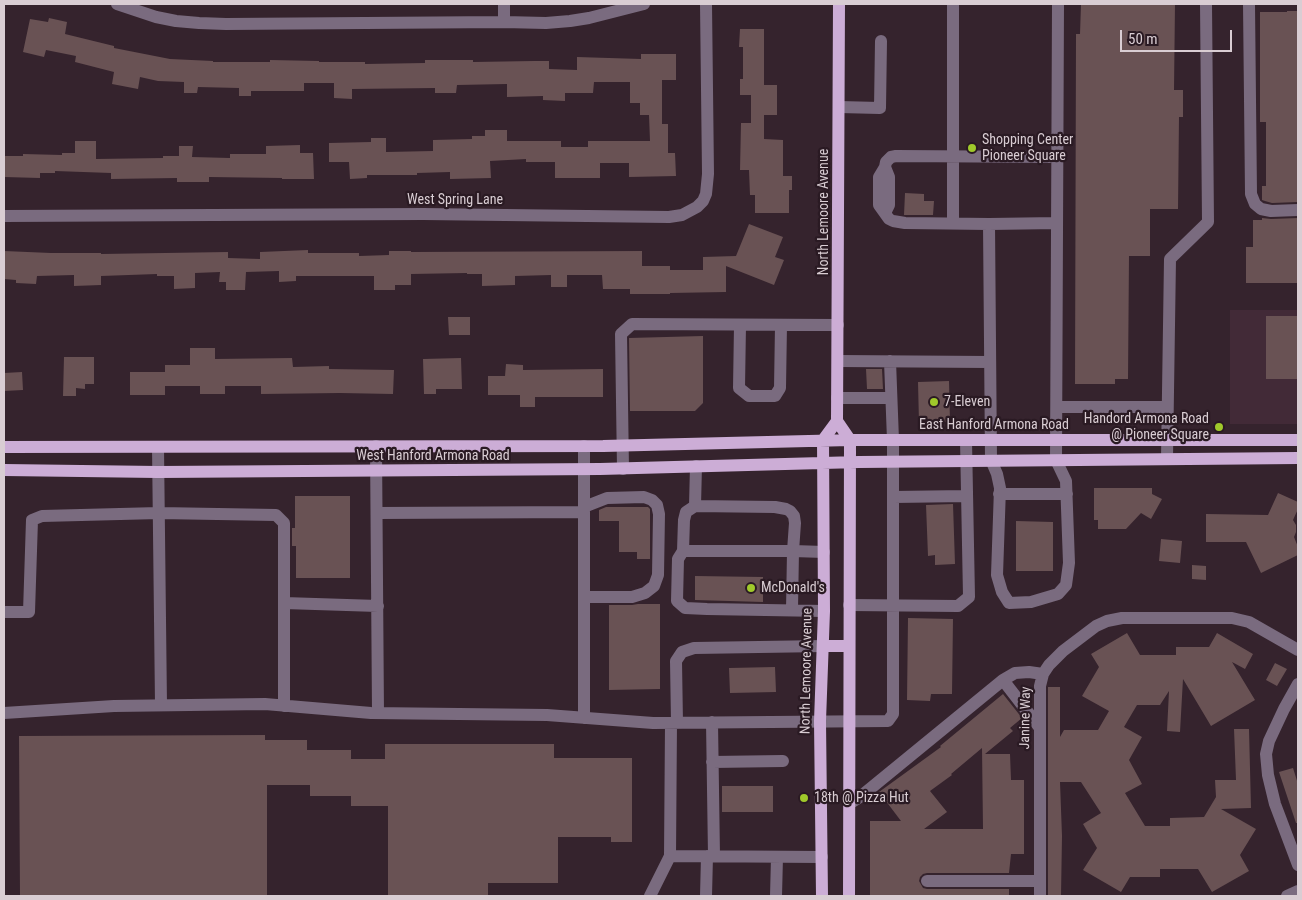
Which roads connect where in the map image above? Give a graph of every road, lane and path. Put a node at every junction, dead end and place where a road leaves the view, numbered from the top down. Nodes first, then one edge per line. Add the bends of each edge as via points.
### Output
1 (117, 4) edge
2 (504, 4) edge
3 (644, 4) edge
4 (706, 4) edge
5 (839, 4) edge
6 (953, 4) edge
7 (1058, 4) edge
8 (1206, 4) edge
9 (1249, 4) edge
10 (504, 22) junction
11 (880, 41) dead end
12 (839, 108) junction
13 (954, 157) junction
14 (1057, 157) junction
15 (1298, 210) edge
16 (4, 216) edge
17 (953, 224) junction
18 (989, 224) junction
19 (1057, 224) junction
20 (740, 325) junction
21 (781, 325) junction
22 (838, 325) junction
23 (838, 361) junction
24 (890, 361) junction
25 (990, 362) junction
26 (837, 398) junction
27 (892, 398) junction
28 (1056, 407) junction
29 (1167, 407) junction
30 (837, 421) junction
31 (817, 440) junction
32 (850, 440) junction
33 (893, 440) junction
34 (966, 440) junction
35 (991, 440) junction
36 (1056, 440) junction
37 (1167, 440) junction
38 (1298, 440) edge
39 (697, 443) junction
40 (376, 446) junction
41 (584, 446) junction
42 (622, 446) junction
43 (4, 447) edge
44 (158, 447) junction
45 (1167, 458) junction
46 (1298, 458) edge
47 (991, 460) junction
48 (1056, 460) junction
49 (966, 461) junction
50 (856, 462) junction
51 (893, 462) junction
52 (824, 463) junction
53 (696, 466) junction
54 (623, 469) junction
55 (4, 470) edge
56 (584, 470) junction
57 (377, 471) junction
58 (158, 472) junction
59 (999, 494) junction
60 (1067, 494) junction
61 (893, 496) junction
62 (967, 496) junction
63 (695, 506) junction
64 (584, 509) junction
65 (159, 513) junction
66 (377, 513) junction
67 (684, 551) junction
68 (793, 551) junction
69 (824, 552) junction
70 (584, 597) junction
71 (284, 603) junction
72 (849, 605) junction
73 (378, 606) junction
74 (893, 606) junction
75 (792, 610) junction
76 (824, 611) junction
77 (4, 612) edge
78 (824, 646) junction
79 (848, 646) junction
80 (1298, 650) edge
81 (1043, 674) junction
82 (1003, 680) junction
83 (1298, 684) edge
84 (161, 706) junction
85 (284, 706) junction
86 (4, 713) edge
87 (378, 713) junction
88 (584, 718) junction
89 (848, 720) junction
90 (820, 721) junction
91 (674, 722) junction
92 (712, 722) junction
93 (1040, 728) junction
94 (783, 761) dead end
95 (712, 762) junction
96 (849, 804) junction
97 (670, 856) junction
98 (710, 856) junction
99 (777, 857) junction
100 (822, 857) junction
101 (1298, 865) edge
102 (927, 881) dead end
103 (1040, 881) junction
104 (1298, 891) edge
105 (650, 896) edge
106 (706, 896) edge
107 (776, 896) edge
108 (822, 896) edge
109 (848, 896) edge
110 (1040, 896) edge
111 (1287, 896) edge

1 - 10 street via 156,17 199,23
2 - 10 street
3 - 10 street via 570,21
4 - 16 street, West Spring Lane via 706,194 698,207 682,215
5 - 12 main road, North Lemoore Avenue
6 - 13 street
7 - 14 street
8 - 29 street via 1208,222 1170,259
9 - 15 street via 1251,194 1255,204 1262,209
11 - 12 street via 880,108
12 - 22 main road, North Lemoore Avenue
13 - 14 street
13 - 17 street
13 - 17 street via 896,156 887,160 885,167 890,177 890,205 885,213 889,219 906,224
14 - 19 street
17 - 18 street
18 - 19 street
18 - 25 street
19 - 28 street
20 - 21 street
20 - 21 street via 739,388 749,396 776,396 780,388
20 - 42 street via 632,324 621,334
21 - 22 street
22 - 23 main road, North Lemoore Avenue
23 - 24 street
23 - 26 main road, North Lemoore Avenue
24 - 25 street
24 - 27 street
25 - 35 street
26 - 27 street
26 - 30 main road, North Lemoore Avenue
27 - 33 street
28 - 29 street
28 - 36 street
29 - 37 street
30 - 31 main road
30 - 32 main road
31 - 32 main road, East Hanford Armona Road
31 - 39 main road, West Hanford Armona Road
31 - 52 main road, North Lemoore Avenue
32 - 33 main road, East Hanford Armona Road
32 - 50 main road
33 - 34 main road, East Hanford Armona Road
33 - 51 street
34 - 35 main road, East Hanford Armona Road
34 - 49 street
35 - 36 main road, East Hanford Armona Road
35 - 47 street
36 - 37 main road, East Hanford Armona Road
36 - 48 street
37 - 38 main road, East Hanford Armona Road
37 - 45 street
39 - 42 main road, West Hanford Armona Road
39 - 53 main road
40 - 41 main road, West Hanford Armona Road
40 - 44 main road, West Hanford Armona Road
40 - 57 street
41 - 42 main road, West Hanford Armona Road
41 - 56 street
42 - 54 street
43 - 44 main road, West Hanford Armona Road
44 - 58 street
45 - 46 main road
45 - 48 main road
47 - 48 main road
47 - 49 main road
47 - 59 street via 997,474
48 - 60 street via 1066,481
49 - 51 main road
49 - 62 street
50 - 51 main road
50 - 52 main road, West Hanford Armona Road
50 - 72 main road
51 - 61 street
52 - 53 main road, West Hanford Armona Road
52 - 69 main road, North Lemoore Avenue
53 - 54 main road, West Hanford Armona Road
53 - 63 street
54 - 56 main road, West Hanford Armona Road
55 - 58 main road, West Hanford Armona Road
56 - 57 main road, West Hanford Armona Road
56 - 64 street
57 - 58 main road, West Hanford Armona Road
57 - 66 street
58 - 65 street
59 - 60 street
59 - 60 street via 997,576 1009,602 1031,602 1058,594 1066,585 1069,563
61 - 62 street
61 - 74 street
62 - 74 street via 969,597 958,606
63 - 67 street via 684,516
63 - 68 street via 786,509 794,516
64 - 66 street
64 - 70 street
64 - 70 street via 607,498 644,497 657,505 659,514 658,575 654,586 645,594 632,597
65 - 71 street via 276,515 284,523
65 - 77 street via 42,516 32,520 29,612
65 - 84 street
66 - 73 street
67 - 68 street
67 - 75 street via 678,559 677,601 686,608
68 - 69 street
68 - 75 street
69 - 76 main road, North Lemoore Avenue
70 - 88 street
71 - 73 street
71 - 85 street
72 - 74 street
72 - 79 main road
73 - 87 street
74 - 89 street via 893,714 888,720
75 - 76 street
76 - 78 main road, North Lemoore Avenue
78 - 79 main road
78 - 90 main road, North Lemoore Avenue
78 - 91 street via 694,648 682,652 676,661
79 - 89 main road
80 - 81 street, Janine Way via 1249,622 1232,618 1122,618 1096,626 1063,651
81 - 82 street via 1015,673
81 - 93 street, Janine Way
82 - 93 street
82 - 96 street
83 - 101 street via 1269,741 1266,754 1275,804
84 - 85 street
84 - 86 street
85 - 87 street
87 - 88 street
88 - 91 street
89 - 90 street
89 - 96 main road
90 - 92 street
90 - 100 main road, North Lemoore Avenue
91 - 92 street
91 - 97 street
92 - 95 street
93 - 103 street, Janine Way
94 - 95 street
95 - 98 street
96 - 109 main road
97 - 98 street
97 - 105 street
98 - 99 street
98 - 106 street
99 - 100 street
99 - 107 street
100 - 108 main road, North Lemoore Avenue
102 - 103 street
103 - 110 street, Janine Way
104 - 111 street

